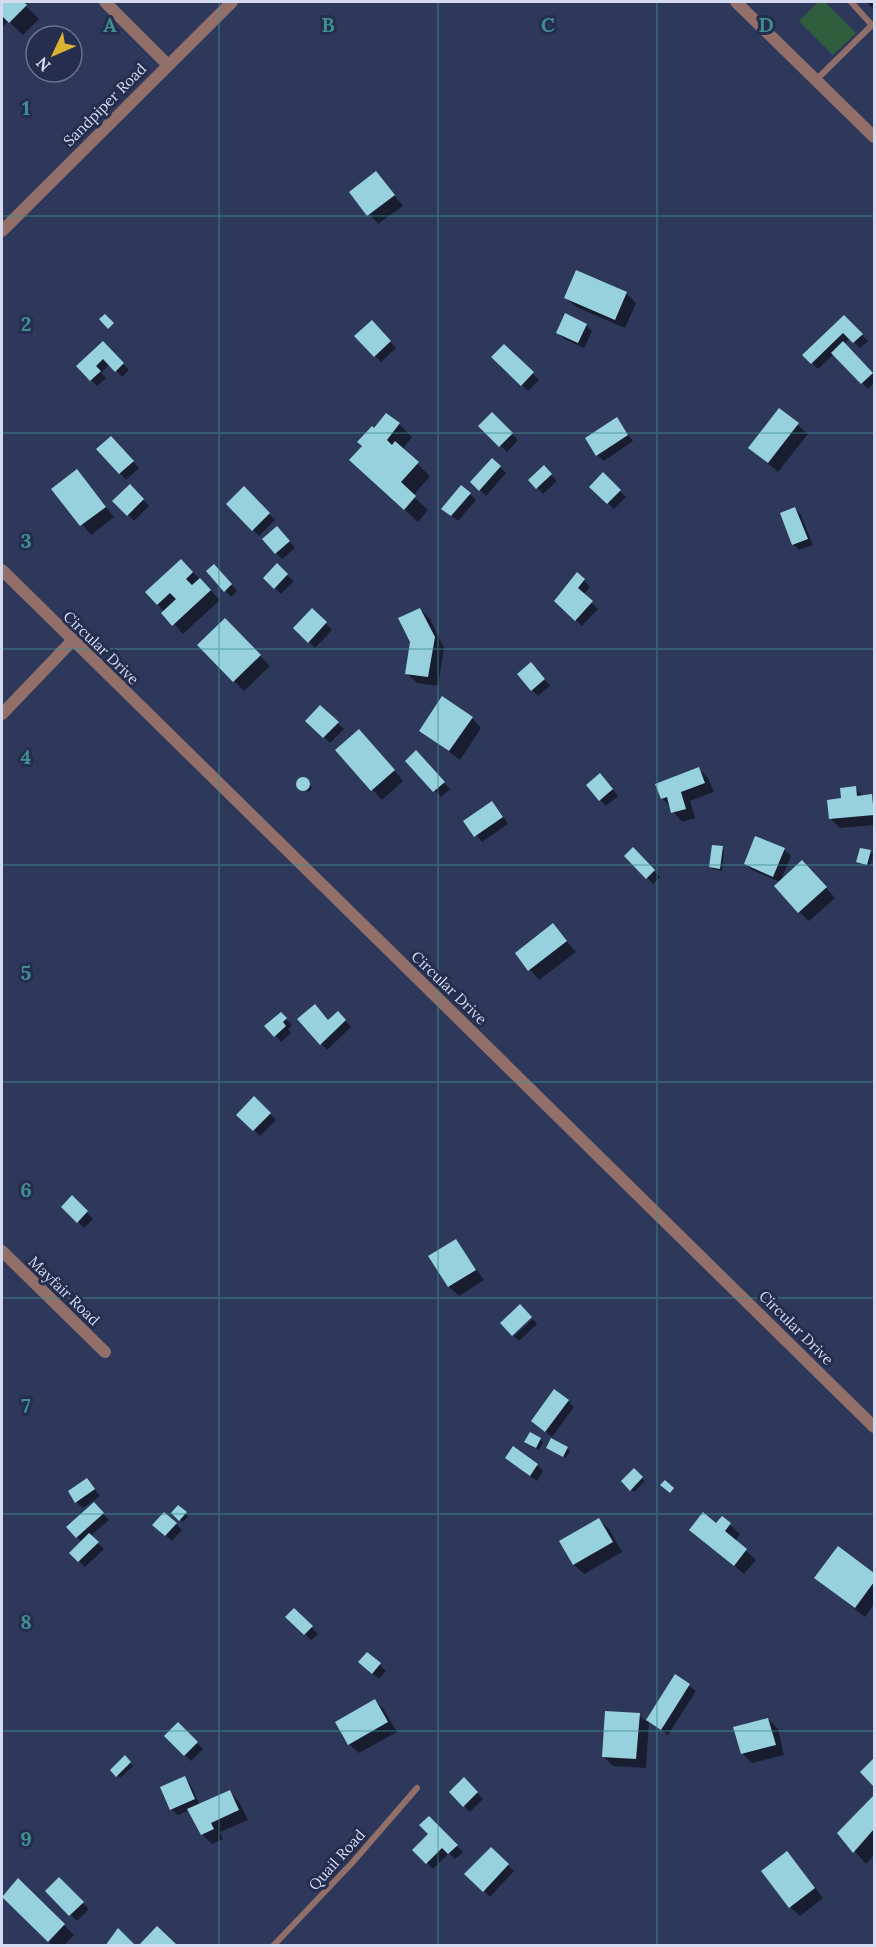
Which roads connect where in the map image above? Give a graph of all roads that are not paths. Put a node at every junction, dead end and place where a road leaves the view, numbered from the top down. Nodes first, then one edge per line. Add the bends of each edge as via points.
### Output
1 (105, 2) edge
2 (232, 2) edge
3 (736, 2) edge
4 (851, 2) edge
5 (167, 64) junction
6 (816, 80) junction
7 (874, 137) edge
8 (2, 231) edge
9 (2, 570) edge
10 (72, 641) junction
11 (2, 714) edge
12 (2, 1251) edge
13 (105, 1352) dead end
14 (874, 1427) edge
15 (417, 1788) dead end
16 (273, 1946) edge

1 - 5 street
2 - 5 street, Sandpiper Road
3 - 6 street
4 - 6 lane via 872,25
5 - 8 street, Sandpiper Road
6 - 7 street
9 - 10 street, Circular Drive
10 - 11 street
10 - 14 street, Circular Drive
12 - 13 street, Mayfair Road
15 - 16 lane, Quail Road

